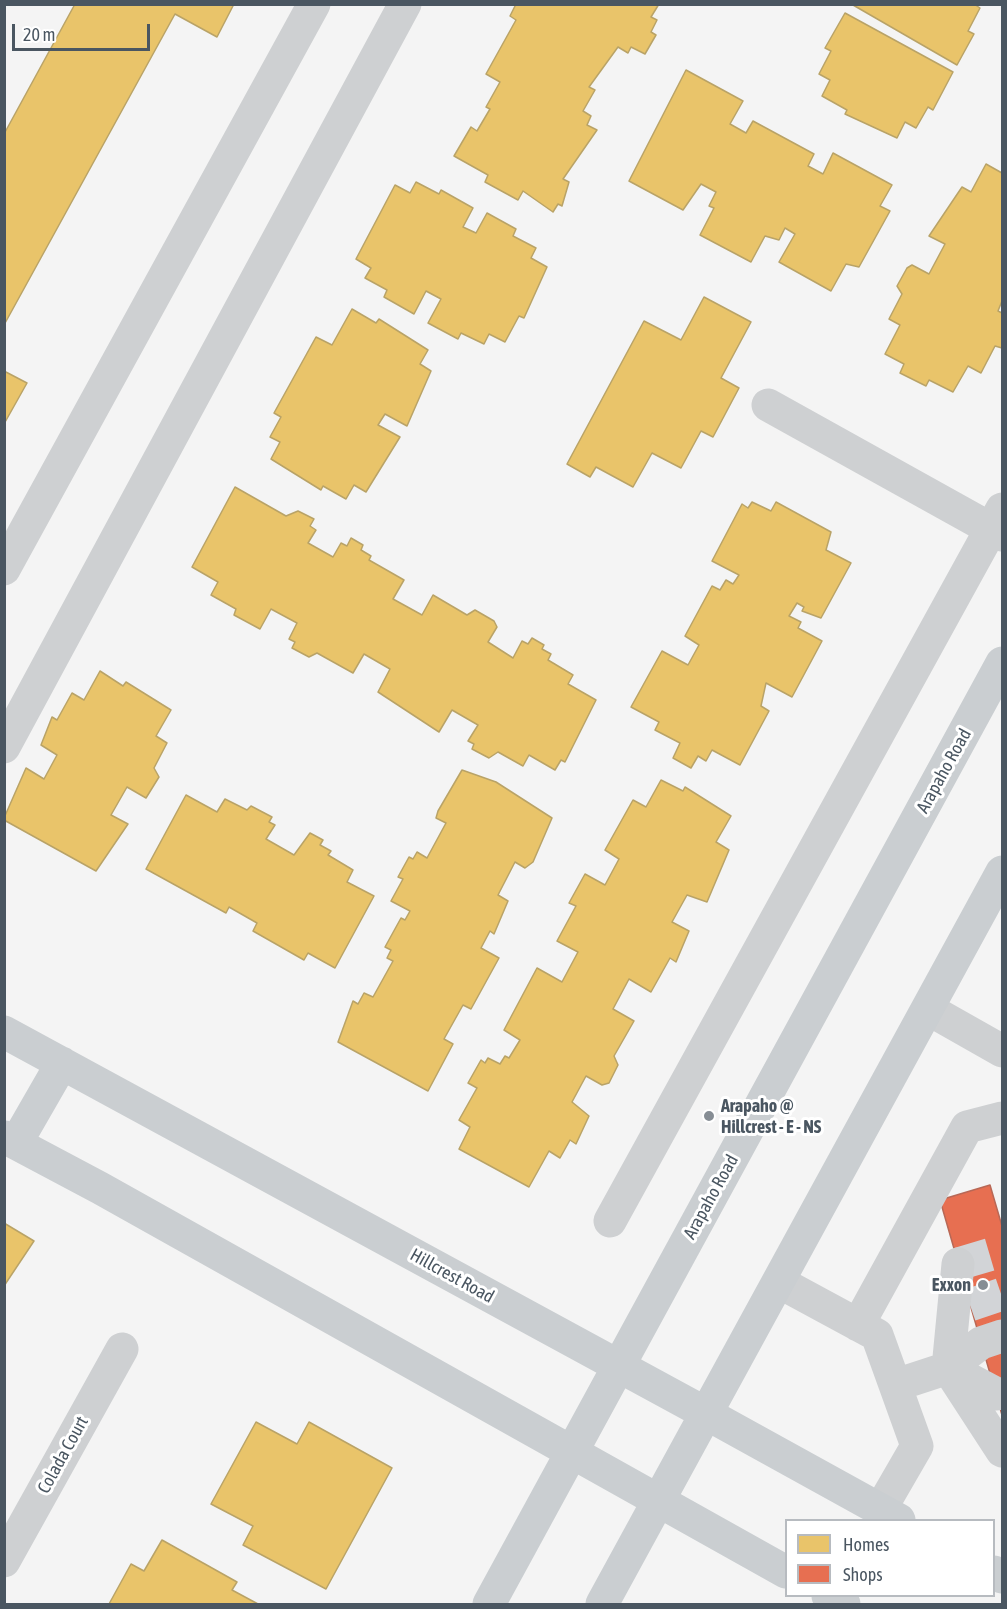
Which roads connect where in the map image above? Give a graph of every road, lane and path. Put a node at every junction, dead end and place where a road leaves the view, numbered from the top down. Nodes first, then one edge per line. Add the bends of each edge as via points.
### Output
1 (314, 4) edge
2 (405, 4) edge
3 (768, 405) dead end
4 (999, 524) edge
5 (4, 569) edge
6 (1002, 663) edge
7 (4, 747) edge
8 (1000, 883) edge
9 (928, 1009) junction
10 (4, 1032) edge
11 (1002, 1051) edge
12 (62, 1063) junction
13 (1002, 1118) edge
14 (10, 1140) edge
15 (610, 1221) dead end
16 (958, 1264) dead end
17 (779, 1282) junction
18 (970, 1305) dead end
19 (858, 1324) junction
20 (1002, 1336) edge
21 (122, 1349) dead end
22 (619, 1366) junction
23 (948, 1368) junction
24 (896, 1385) junction
25 (997, 1394) dead end
26 (707, 1414) junction
27 (1002, 1431) edge
28 (1002, 1451) edge
29 (572, 1452) junction
30 (658, 1502) junction
31 (889, 1516) edge
32 (4, 1561) edge
33 (785, 1571) edge
34 (830, 1597) edge
35 (489, 1605) edge
36 (602, 1605) edge
37 (844, 1605) edge

1 - 5 street
2 - 7 street
3 - 4 street
4 - 15 street
6 - 22 main road, Arapaho Road
8 - 9 main road
9 - 11 street
9 - 17 main road
10 - 12 main road, Hillcrest Road
12 - 14 main road
12 - 22 main road, Hillcrest Road
13 - 19 street via 967,1127
14 - 29 main road
16 - 23 street
17 - 19 street
17 - 26 main road
18 - 23 street
19 - 24 street via 878,1335
20 - 23 street via 981,1343
21 - 32 street, Colada Court
22 - 26 main road, Hillcrest Road
22 - 29 main road, Arapaho Road
23 - 24 street
23 - 25 street
23 - 27 street
23 - 28 street
24 - 31 street via 917,1446
26 - 30 main road
26 - 31 main road, Hillcrest Road
29 - 30 main road
29 - 35 main road, Arapaho Road
30 - 33 main road
30 - 36 main road
34 - 37 main road

